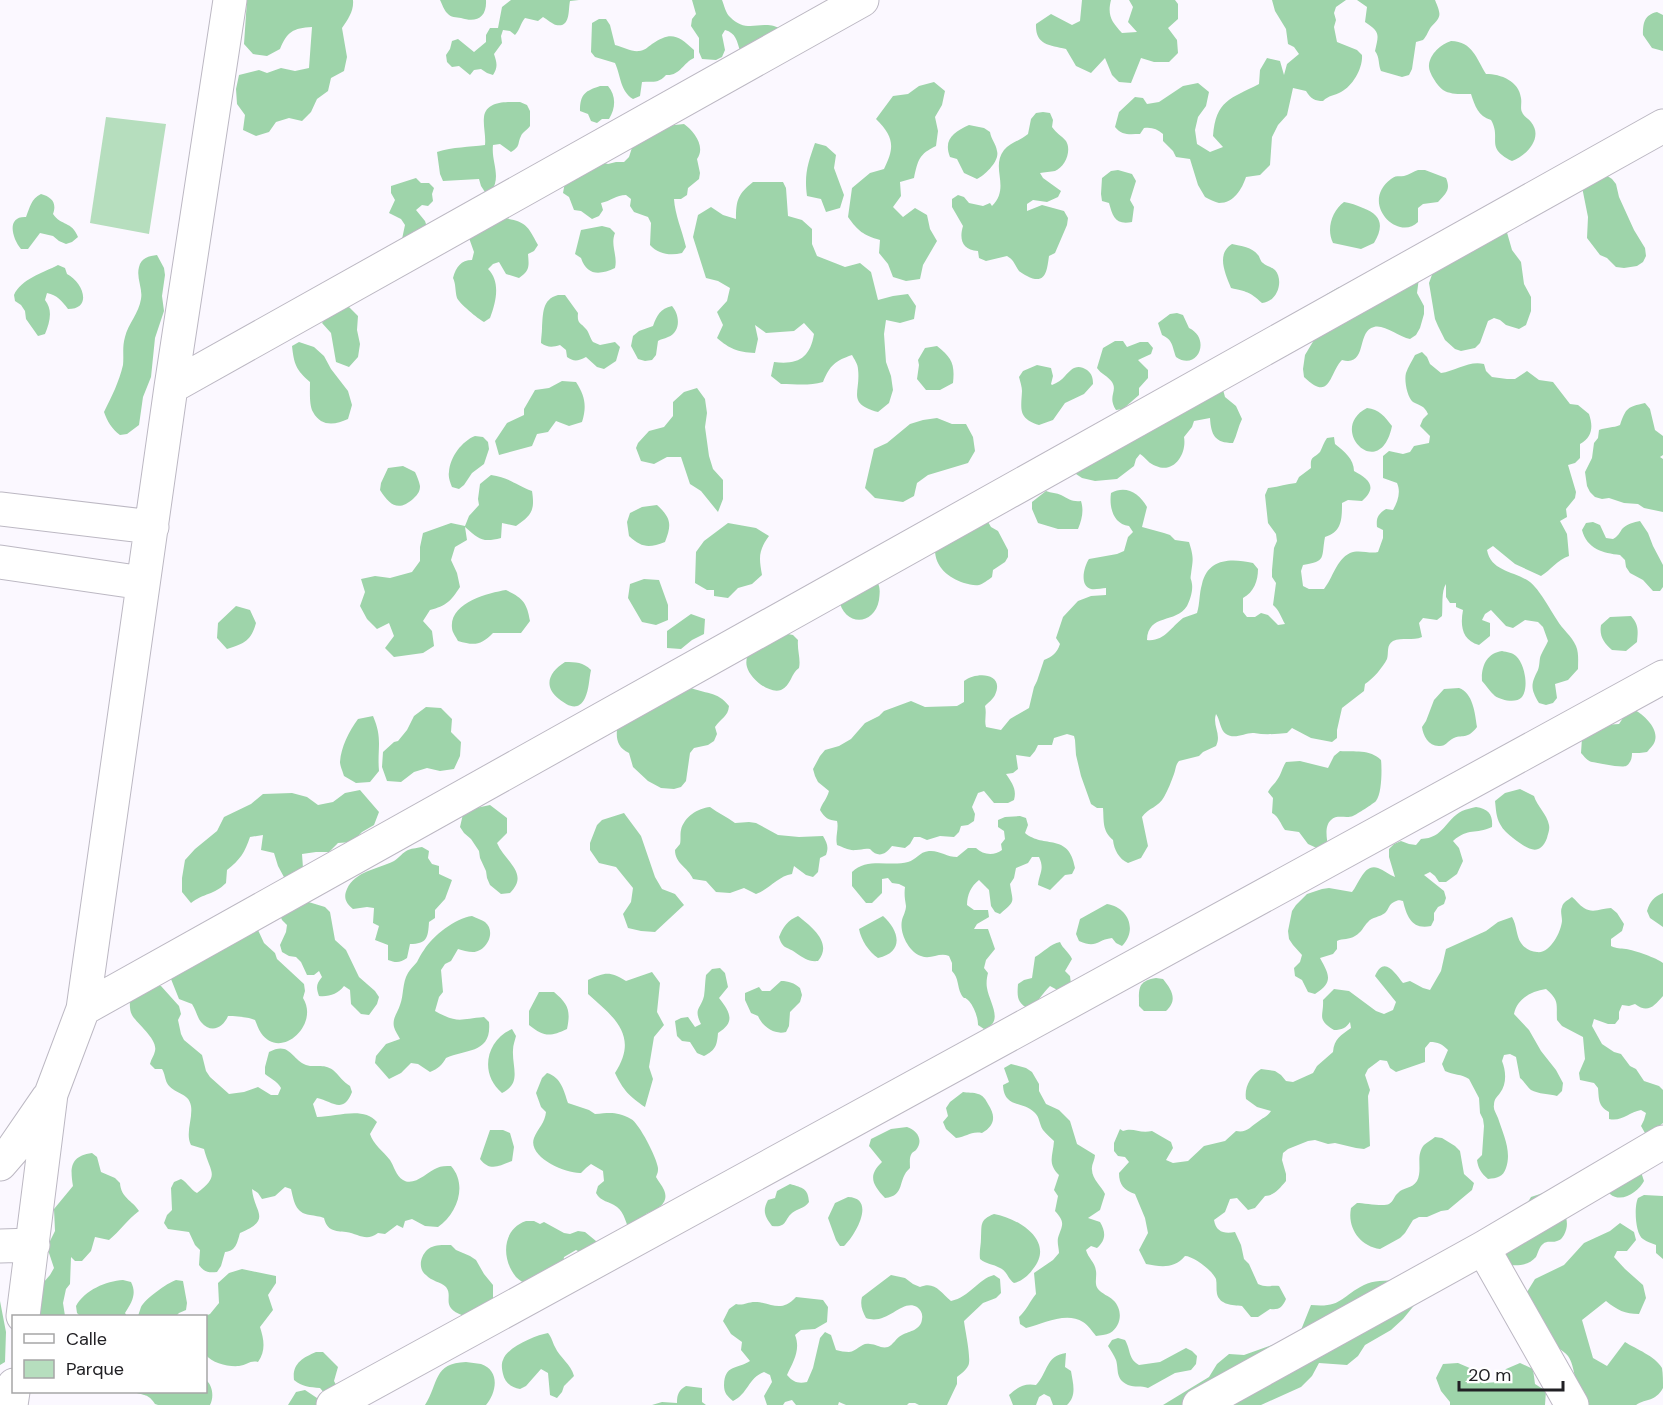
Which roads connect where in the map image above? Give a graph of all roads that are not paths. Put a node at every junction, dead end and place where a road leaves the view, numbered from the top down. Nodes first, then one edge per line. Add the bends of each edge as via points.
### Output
1 (230, 0) edge
2 (862, 0) edge
3 (1663, 126) edge
4 (171, 387) junction
5 (0, 509) edge
6 (152, 527) junction
7 (0, 562) edge
8 (143, 583) junction
9 (1663, 677) edge
10 (83, 1009) junction
11 (51, 1095) junction
12 (1663, 1142) edge
13 (0, 1164) edge
14 (33, 1245) junction
15 (0, 1246) edge
16 (1483, 1248) junction
17 (23, 1315) edge
18 (333, 1405) edge
19 (1199, 1405) edge
20 (1572, 1405) edge

1 - 4 street
2 - 4 street
3 - 10 street
4 - 6 street
5 - 6 street
6 - 8 street
7 - 8 street
8 - 10 street
9 - 18 street
10 - 11 street
11 - 13 street
11 - 14 street
12 - 16 street
14 - 15 street
14 - 17 street
16 - 19 street
16 - 20 street

